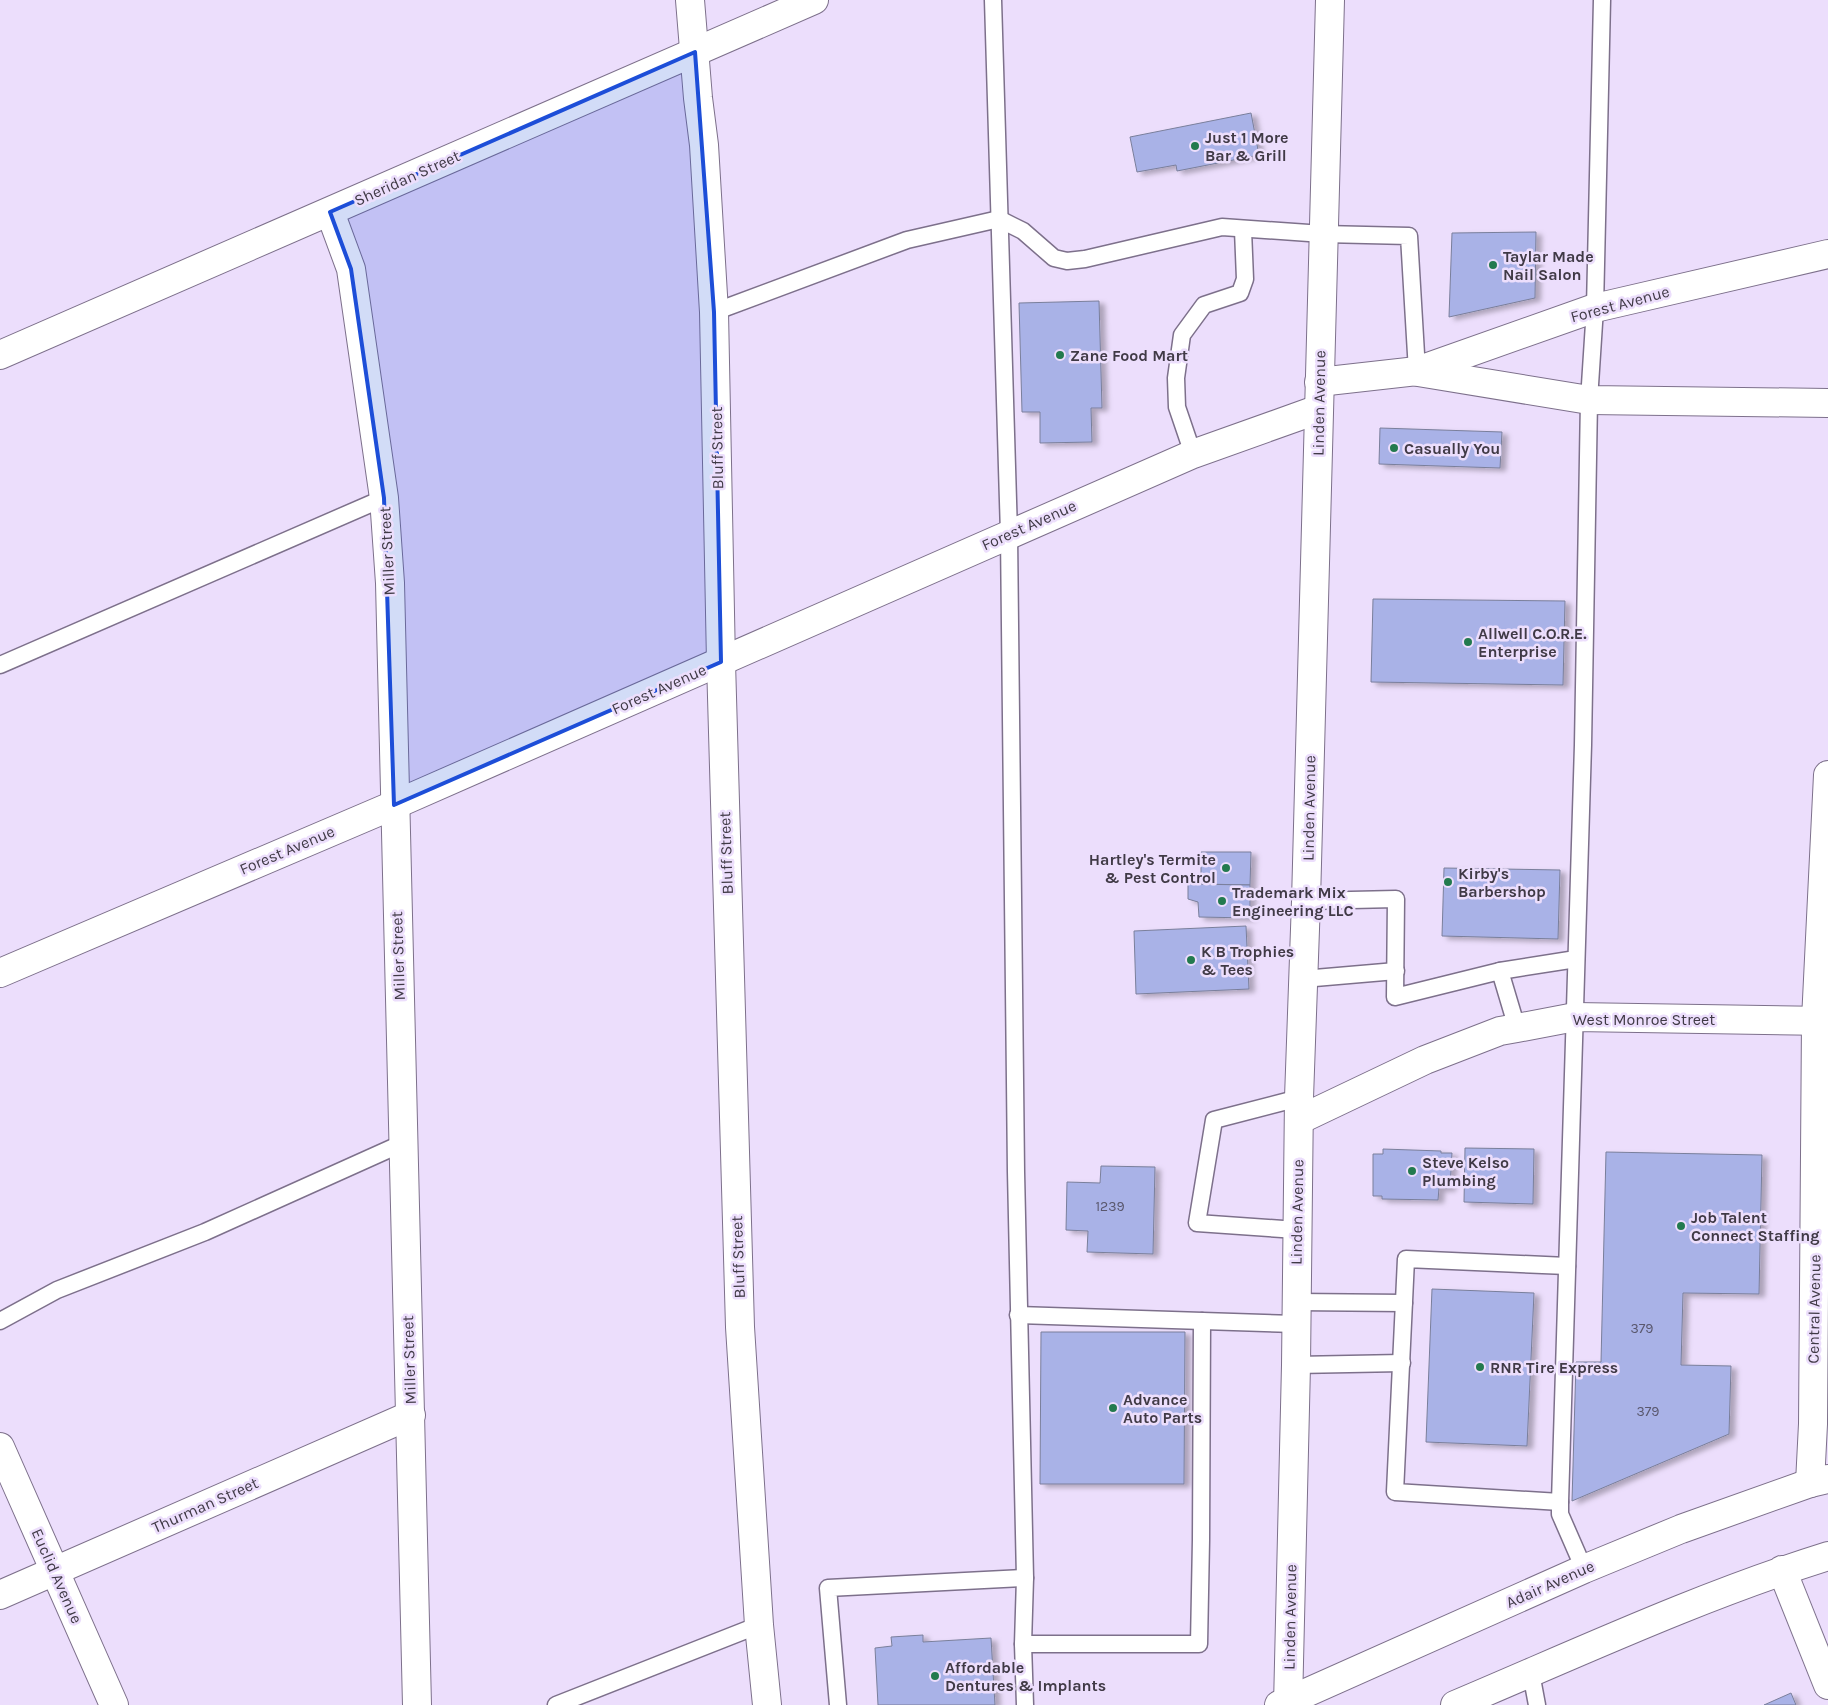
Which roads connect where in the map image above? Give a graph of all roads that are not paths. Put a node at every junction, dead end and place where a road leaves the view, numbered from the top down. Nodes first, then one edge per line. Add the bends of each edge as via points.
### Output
1 (690, 0) edge
2 (814, 0) edge
3 (993, 0) edge
4 (1330, 0) edge
5 (1602, 0) edge
6 (695, 52) junction
7 (330, 212) junction
8 (999, 219) junction
9 (1243, 230) junction
10 (1323, 234) junction
11 (1828, 254) edge
12 (1596, 308) junction
13 (714, 312) junction
14 (0, 355) edge
15 (1417, 371) junction
16 (1319, 382) junction
17 (1588, 400) junction
18 (1828, 403) edge
19 (1319, 409) junction
20 (1193, 454) junction
21 (384, 498) junction
22 (1009, 534) junction
23 (721, 662) junction
24 (0, 665) edge
25 (1828, 775) edge
26 (394, 805) junction
27 (1306, 901) junction
28 (1576, 959) junction
29 (1396, 971) junction
30 (1500, 971) junction
31 (0, 973) edge
32 (1304, 979) junction
33 (1575, 1017) junction
34 (1822, 1021) edge
35 (1517, 1028) junction
36 (1299, 1109) junction
37 (403, 1143) junction
38 (1297, 1230) junction
39 (1567, 1266) junction
40 (1404, 1303) junction
41 (1296, 1313) junction
42 (1018, 1315) junction
43 (0, 1321) edge
44 (1202, 1321) junction
45 (1402, 1362) junction
46 (1296, 1366) junction
47 (411, 1415) junction
48 (0, 1447) edge
49 (1819, 1481) edge
50 (1560, 1502) junction
51 (1828, 1556) edge
52 (1584, 1569) junction
53 (1782, 1570) junction
54 (54, 1571) junction
55 (1025, 1578) junction
56 (0, 1595) edge
57 (759, 1624) junction
58 (1023, 1644) junction
59 (1531, 1673) junction
60 (1828, 1685) edge
61 (1285, 1704) edge
62 (114, 1705) edge
63 (416, 1705) edge
64 (556, 1705) edge
65 (767, 1705) edge
66 (838, 1705) edge
67 (1025, 1705) edge
68 (1455, 1705) edge
69 (1538, 1705) edge

1 - 6 street, Bluff Street
2 - 6 street, Sheridan Street
3 - 8 lane
4 - 10 street, Linden Avenue
5 - 12 lane
6 - 7 street, Sheridan Street
6 - 13 street, Bluff Street
7 - 14 street, Sheridan Street
7 - 21 street, Miller Street via 350,269
8 - 9 lane via 1023,231 1054,258 1067,261 1222,227
8 - 13 lane via 907,240
8 - 22 lane
9 - 10 lane
9 - 20 lane via 1245,279 1240,293 1204,305 1182,335 1176,378 1177,407
10 - 15 lane via 1409,236
10 - 16 street, Linden Avenue
11 - 12 street, Forest Avenue
12 - 15 street, Forest Avenue
12 - 17 lane
13 - 23 street, Bluff Street
15 - 16 street, Forest Avenue
15 - 17 street, Forest Avenue
16 - 19 street, Linden Avenue
17 - 18 street, Forest Avenue
17 - 28 lane
19 - 20 street, Forest Avenue
19 - 27 street, Linden Avenue
20 - 22 street, Forest Avenue
21 - 24 lane
21 - 26 street, Miller Street via 390,583
22 - 23 street, Forest Avenue
22 - 42 lane
23 - 26 street, Forest Avenue
23 - 57 street, Bluff Street via 740,1327
25 - 34 street, Central Avenue
26 - 31 street, Forest Avenue
26 - 37 street, Miller Street
27 - 29 lane via 1396,899
27 - 32 street, Linden Avenue
28 - 30 lane
28 - 33 lane
29 - 30 lane via 1395,997
29 - 32 lane
30 - 35 lane
32 - 36 street, Linden Avenue
33 - 34 street, West Monroe Street
33 - 35 street, West Monroe Street
33 - 39 lane
34 - 49 street, Central Avenue via 1812,1424
35 - 36 street, West Monroe Street via 1500,1031
36 - 38 street, Linden Avenue
36 - 38 lane via 1214,1120 1197,1223
37 - 43 lane via 205,1232 57,1290
37 - 47 street, Miller Street
38 - 41 street, Linden Avenue
39 - 40 lane via 1406,1260
39 - 50 lane
40 - 41 lane
40 - 45 lane
41 - 44 lane
41 - 46 street, Linden Avenue
42 - 44 lane
42 - 55 lane
44 - 58 lane via 1199,1644
45 - 46 lane
45 - 50 lane via 1395,1492
46 - 61 street, Linden Avenue
47 - 54 street, Thurman Street
47 - 63 street, Miller Street
48 - 54 street, Euclid Avenue
49 - 52 street, Adair Avenue via 1681,1529
50 - 52 lane via 1560,1514
51 - 53 street
52 - 61 street, Adair Avenue
53 - 59 street via 1689,1604
53 - 60 street
54 - 56 street, Thurman Street
54 - 62 street, Euclid Avenue
55 - 58 lane
55 - 66 lane via 828,1588
57 - 64 lane
57 - 65 street, Bluff Street
58 - 67 lane
59 - 68 street
59 - 69 lane

